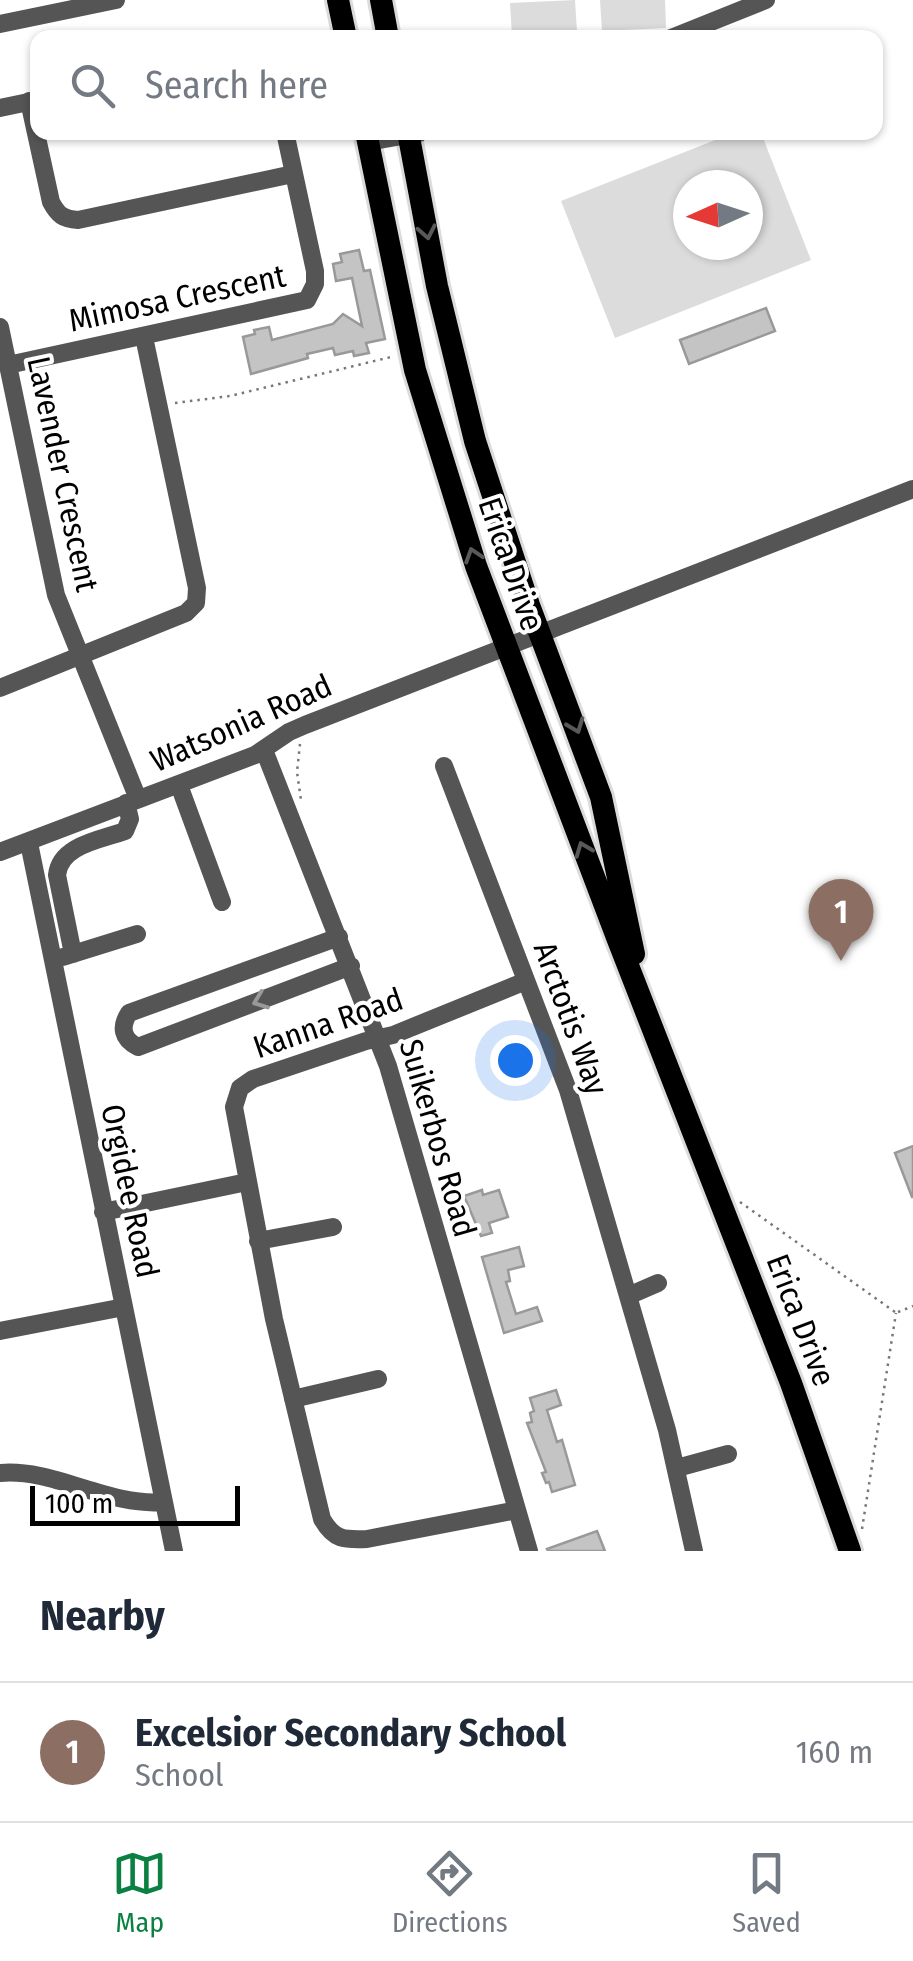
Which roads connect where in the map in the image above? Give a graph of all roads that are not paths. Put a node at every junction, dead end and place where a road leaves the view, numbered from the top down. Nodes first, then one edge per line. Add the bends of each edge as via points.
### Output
1 (116, 0) edge
2 (338, 0) edge
3 (380, 0) edge
4 (766, 0) edge
5 (67, 5) edge
6 (0, 24) edge
7 (344, 30) edge
8 (386, 30) edge
9 (690, 30) edge
10 (30, 102) edge
11 (0, 108) edge
12 (41, 140) edge
13 (287, 140) edge
14 (367, 140) edge
15 (413, 140) edge
16 (293, 174) junction
17 (0, 327) edge
18 (144, 338) junction
19 (8, 365) junction
20 (913, 489) edge
21 (540, 635) junction
22 (505, 647) junction
23 (80, 656) junction
24 (0, 688) edge
25 (264, 750) junction
26 (444, 766) dead end
27 (179, 785) junction
28 (132, 802) junction
29 (29, 843) junction
30 (0, 852) edge
31 (222, 902) dead end
32 (137, 934) dead end
33 (339, 937) junction
34 (73, 954) junction
35 (53, 961) junction
36 (350, 966) junction
37 (526, 982) junction
38 (644, 1001) junction
39 (378, 1038) junction
40 (247, 1182) junction
41 (103, 1212) junction
42 (333, 1227) dead end
43 (258, 1241) junction
44 (658, 1283) dead end
45 (628, 1296) junction
46 (124, 1306) junction
47 (0, 1331) edge
48 (378, 1379) dead end
49 (293, 1399) junction
50 (728, 1454) dead end
51 (677, 1468) junction
52 (0, 1473) edge
53 (164, 1502) junction
54 (517, 1510) junction
55 (174, 1551) edge
56 (529, 1551) edge
57 (694, 1551) edge
58 (850, 1551) edge

1 - 5 street
2 - 7 main road
3 - 8 main road
4 - 9 street
5 - 6 street
10 - 11 street
12 - 16 street via 51,202 66,219
13 - 16 street, Mimosa Crescent
22 -> 14 main road, Erica Drive via 415,370
15 -> 21 main road, Erica Drive via 461,387
16 - 18 street, Mimosa Crescent via 315,271 307,300
17 - 19 street, Lavender Crescent
18 - 19 street, Mimosa Crescent
18 - 23 street via 196,603
19 - 23 street, Lavender Crescent via 56,595
20 - 21 street, Watsonia Road
21 - 22 street, Watsonia Road
21 -> 38 main road, Erica Drive via 601,797
22 - 25 street, Watsonia Road via 289,732
38 -> 22 main road, Erica Drive
23 - 24 street
23 - 28 street, Lavender Crescent
25 - 27 street, Watsonia Road
25 - 33 street, Suikerbos Road
26 - 37 street, Arctotis Way
27 - 28 street, Watsonia Road
27 - 31 street
28 - 29 street, Watsonia Road
28 - 34 street via 124,832 67,852 58,863
29 - 30 street, Watsonia Road
29 - 35 street, Orgidee Road
32 - 34 street
33 - 36 street, Suikerbos Road
36 -> 33 street via 138,1046 123,1034 129,1013
34 - 35 street
35 - 41 street, Orgidee Road
36 - 39 street, Suikerbos Road
37 - 39 street, Kanna Road
37 - 45 street, Arctotis Way via 568,1090
38 - 58 main road, Erica Drive
39 - 40 street, Kanna Road via 240,1088 234,1107
39 - 54 street, Suikerbos Road
40 - 41 street
40 - 43 street, Kanna Road
41 - 46 street, Orgidee Road
42 - 43 street
43 - 49 street, Kanna Road
44 - 45 street
45 - 51 street, Arctotis Way
46 - 47 street
46 - 53 street, Orgidee Road
48 - 49 street
49 - 54 street, Kanna Road via 322,1519 334,1536 367,1539
50 - 51 street
51 - 57 street, Arctotis Way
52 - 53 street via 144,1504
53 - 55 street, Orgidee Road
54 - 56 street, Suikerbos Road

